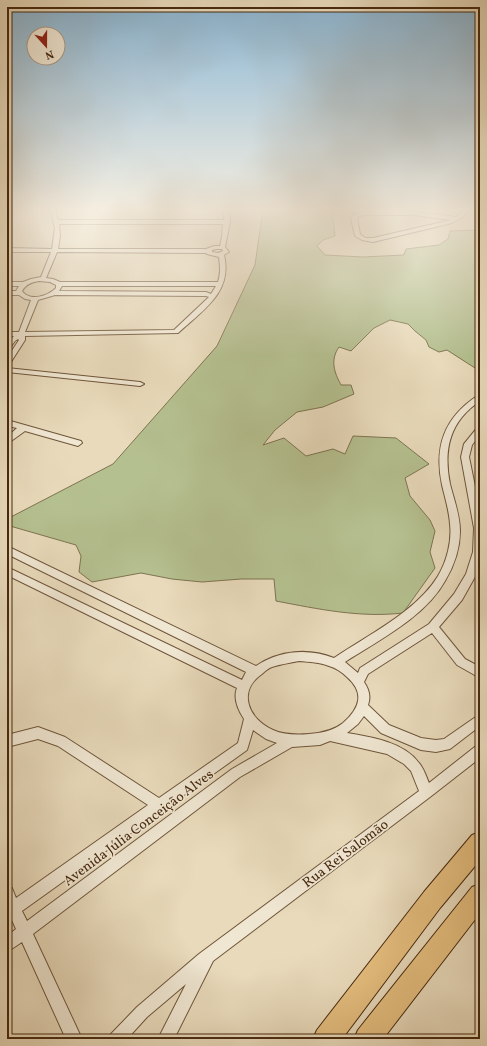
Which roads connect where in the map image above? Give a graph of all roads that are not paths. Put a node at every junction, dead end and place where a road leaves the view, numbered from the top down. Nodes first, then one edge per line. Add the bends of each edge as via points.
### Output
1 (53, 258) edge
2 (222, 258) edge
3 (43, 279) junction
4 (7, 284) edge
5 (24, 284) junction
6 (58, 284) junction
7 (222, 284) junction
8 (7, 293) edge
9 (20, 293) junction
10 (55, 293) junction
11 (213, 296) junction
12 (35, 299) junction
13 (7, 334) edge
14 (21, 334) junction
15 (7, 348) edge
16 (7, 364) edge
17 (7, 370) edge
18 (140, 384) dead end
19 (480, 398) edge
20 (480, 402) edge
21 (467, 406) junction
22 (7, 424) edge
23 (23, 428) junction
24 (480, 430) edge
25 (7, 441) edge
26 (78, 443) dead end
27 (7, 550) edge
28 (7, 571) edge
29 (433, 626) junction
30 (334, 663) junction
31 (256, 670) junction
32 (480, 673) edge
33 (359, 682) junction
34 (244, 686) junction
35 (362, 708) junction
36 (480, 719) edge
37 (249, 720) junction
38 (331, 736) junction
39 (7, 740) edge
40 (292, 740) junction
41 (480, 750) edge
42 (426, 793) junction
43 (159, 805) junction
44 (480, 844) edge
45 (7, 893) edge
46 (480, 895) edge
47 (10, 911) edge
48 (25, 932) junction
49 (7, 945) edge
50 (208, 956) junction
51 (74, 1039) edge
52 (116, 1039) edge
53 (166, 1039) edge
54 (326, 1039) edge
55 (367, 1039) edge

1 - 3 street
2 - 7 street via 224,268
3 - 5 street
3 - 6 street
4 - 5 street
5 - 9 street
6 - 7 street
6 - 10 street via 59,288
7 - 11 street
8 - 9 street
9 - 12 street via 27,298
10 - 11 street
10 - 12 street
11 - 14 street via 176,332
12 - 14 street
13 - 14 street
14 - 15 street via 12,340
14 - 16 street via 22,340
17 - 18 street
19 - 21 street
20 - 21 street
21 - 30 street via 453,422 444,448 445,482 455,526 454,548 447,570 434,591 415,610
22 - 23 street
23 - 25 street
23 - 26 street
24 - 29 street via 468,444 465,457 479,528 475,564 458,597
27 - 31 street
28 - 34 street
29 - 32 street via 461,662
29 - 33 street via 364,671
30 - 31 street via 299,656 276,660
30 - 33 street via 349,671
31 - 34 street
33 - 35 street via 363,690
34 - 37 street via 241,703
35 - 36 street via 385,729 421,744 436,746 446,745
35 - 38 street via 352,724
37 - 40 street via 267,733
37 - 43 street, Avenida Júlia Conceição Alves via 243,746
38 - 40 street
38 - 42 street via 372,744 399,754 414,766
39 - 43 street via 38,733 61,741
40 - 48 street, Avenida Júlia Conceição Alves via 236,773
41 - 42 street, Rua Rei Salomão
42 - 50 street, Rua Rei Salomão
43 - 47 street, Avenida Júlia Conceição Alves
44 - 54 main road via 432,900
45 - 47 street
46 - 55 main road
47 - 48 street
48 - 49 street, Avenida Júlia Conceição Alves
48 - 51 street
50 - 52 street, Rua Rei Salomão via 142,1012
50 - 53 street, Rua Rei Salomão

